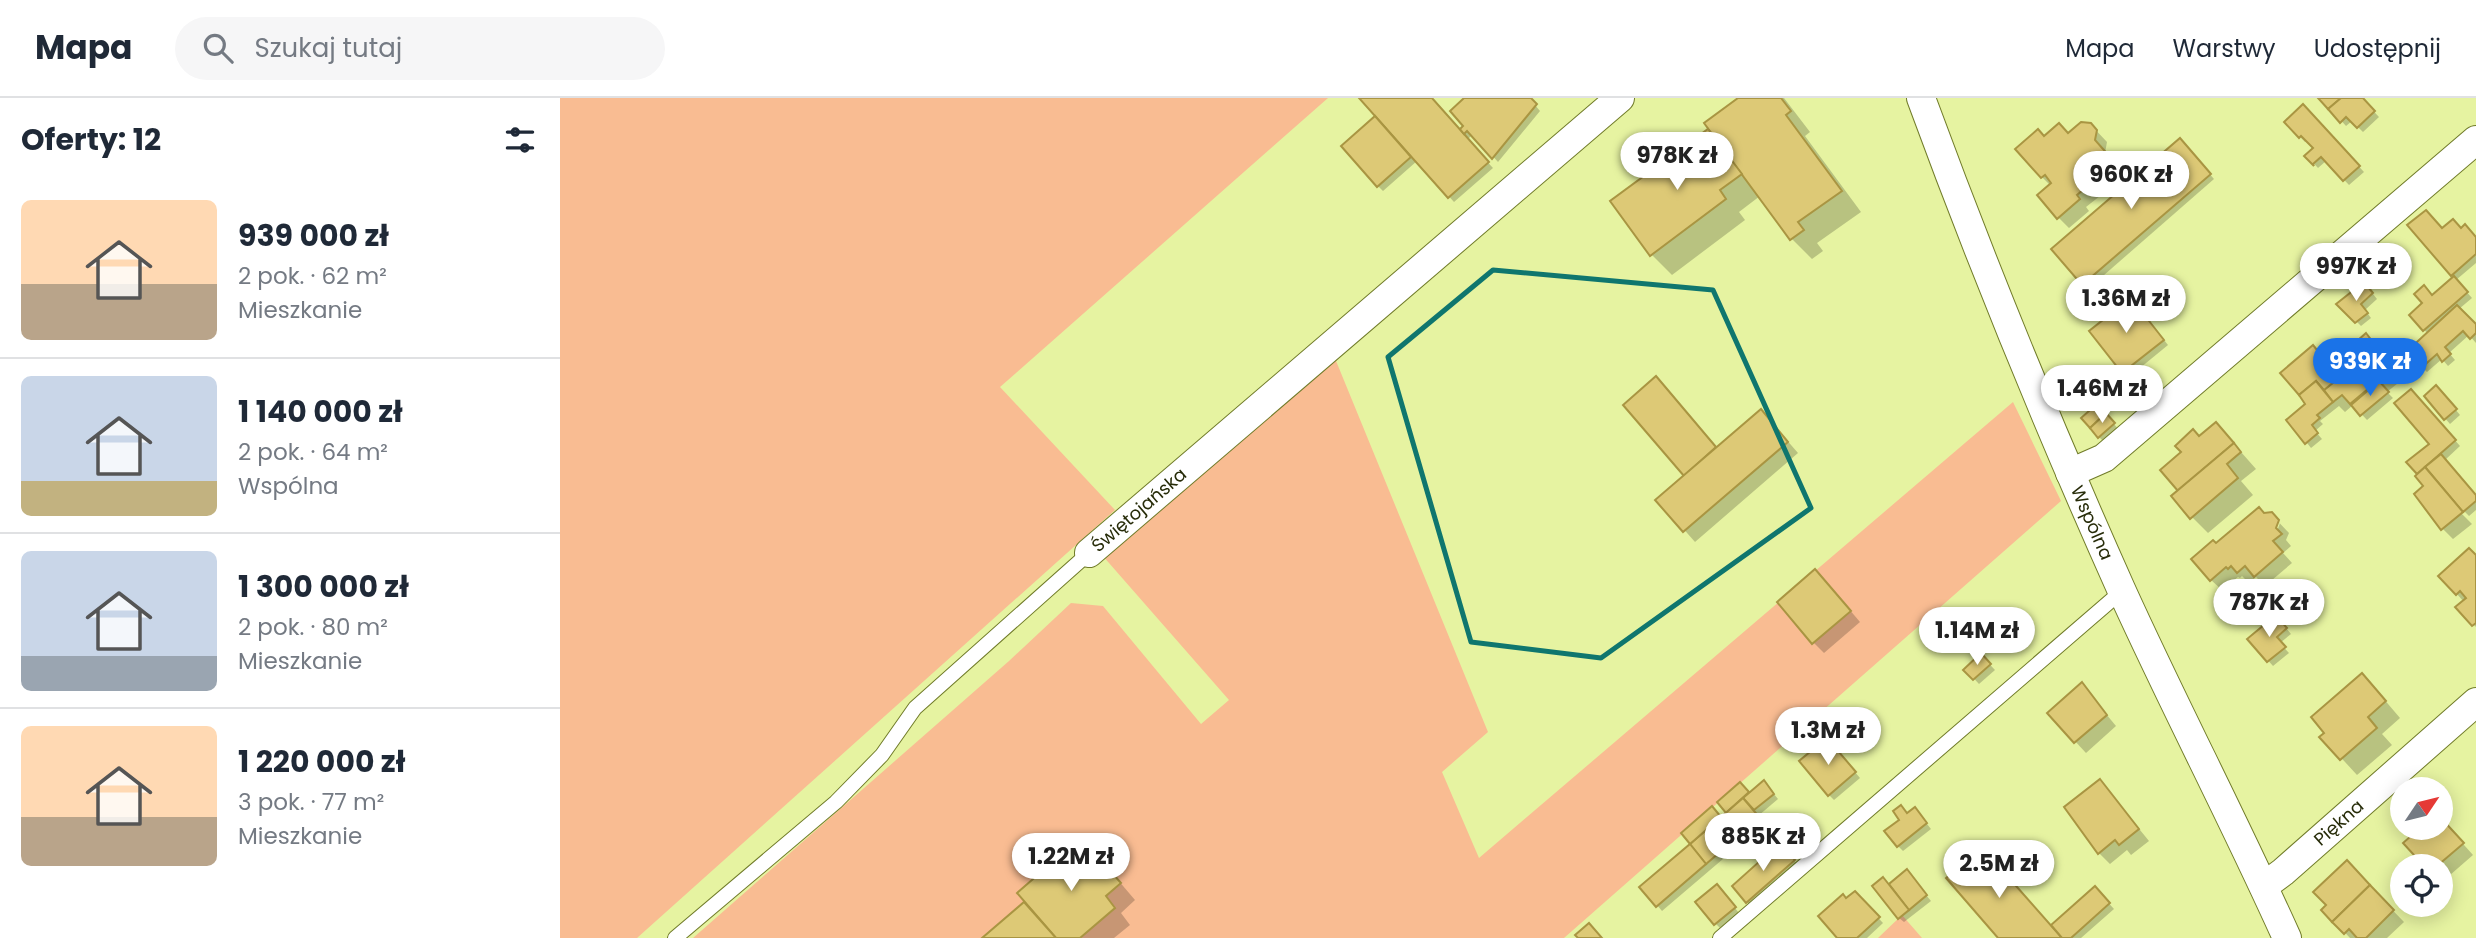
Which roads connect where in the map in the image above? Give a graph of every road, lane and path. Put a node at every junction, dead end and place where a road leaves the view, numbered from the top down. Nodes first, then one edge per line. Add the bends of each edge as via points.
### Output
1 (1620, 98) edge
2 (1921, 98) edge
3 (2476, 140) edge
4 (2070, 474) junction
5 (1089, 553) joint
6 (2122, 591) junction
7 (2476, 702) edge
8 (2264, 886) junction
9 (676, 938) edge
10 (1720, 938) edge
11 (2287, 938) edge

1 - 5 street, Świętojańska
2 - 4 street, Wspólna
3 - 4 street via 2104,458
4 - 6 street, Wspólna
5 - 9 lane, Świętojańska via 915,708 882,755 836,802
6 - 8 street, Wspólna
6 - 10 lane
7 - 8 street, Piękna
8 - 11 street, Wspólna

